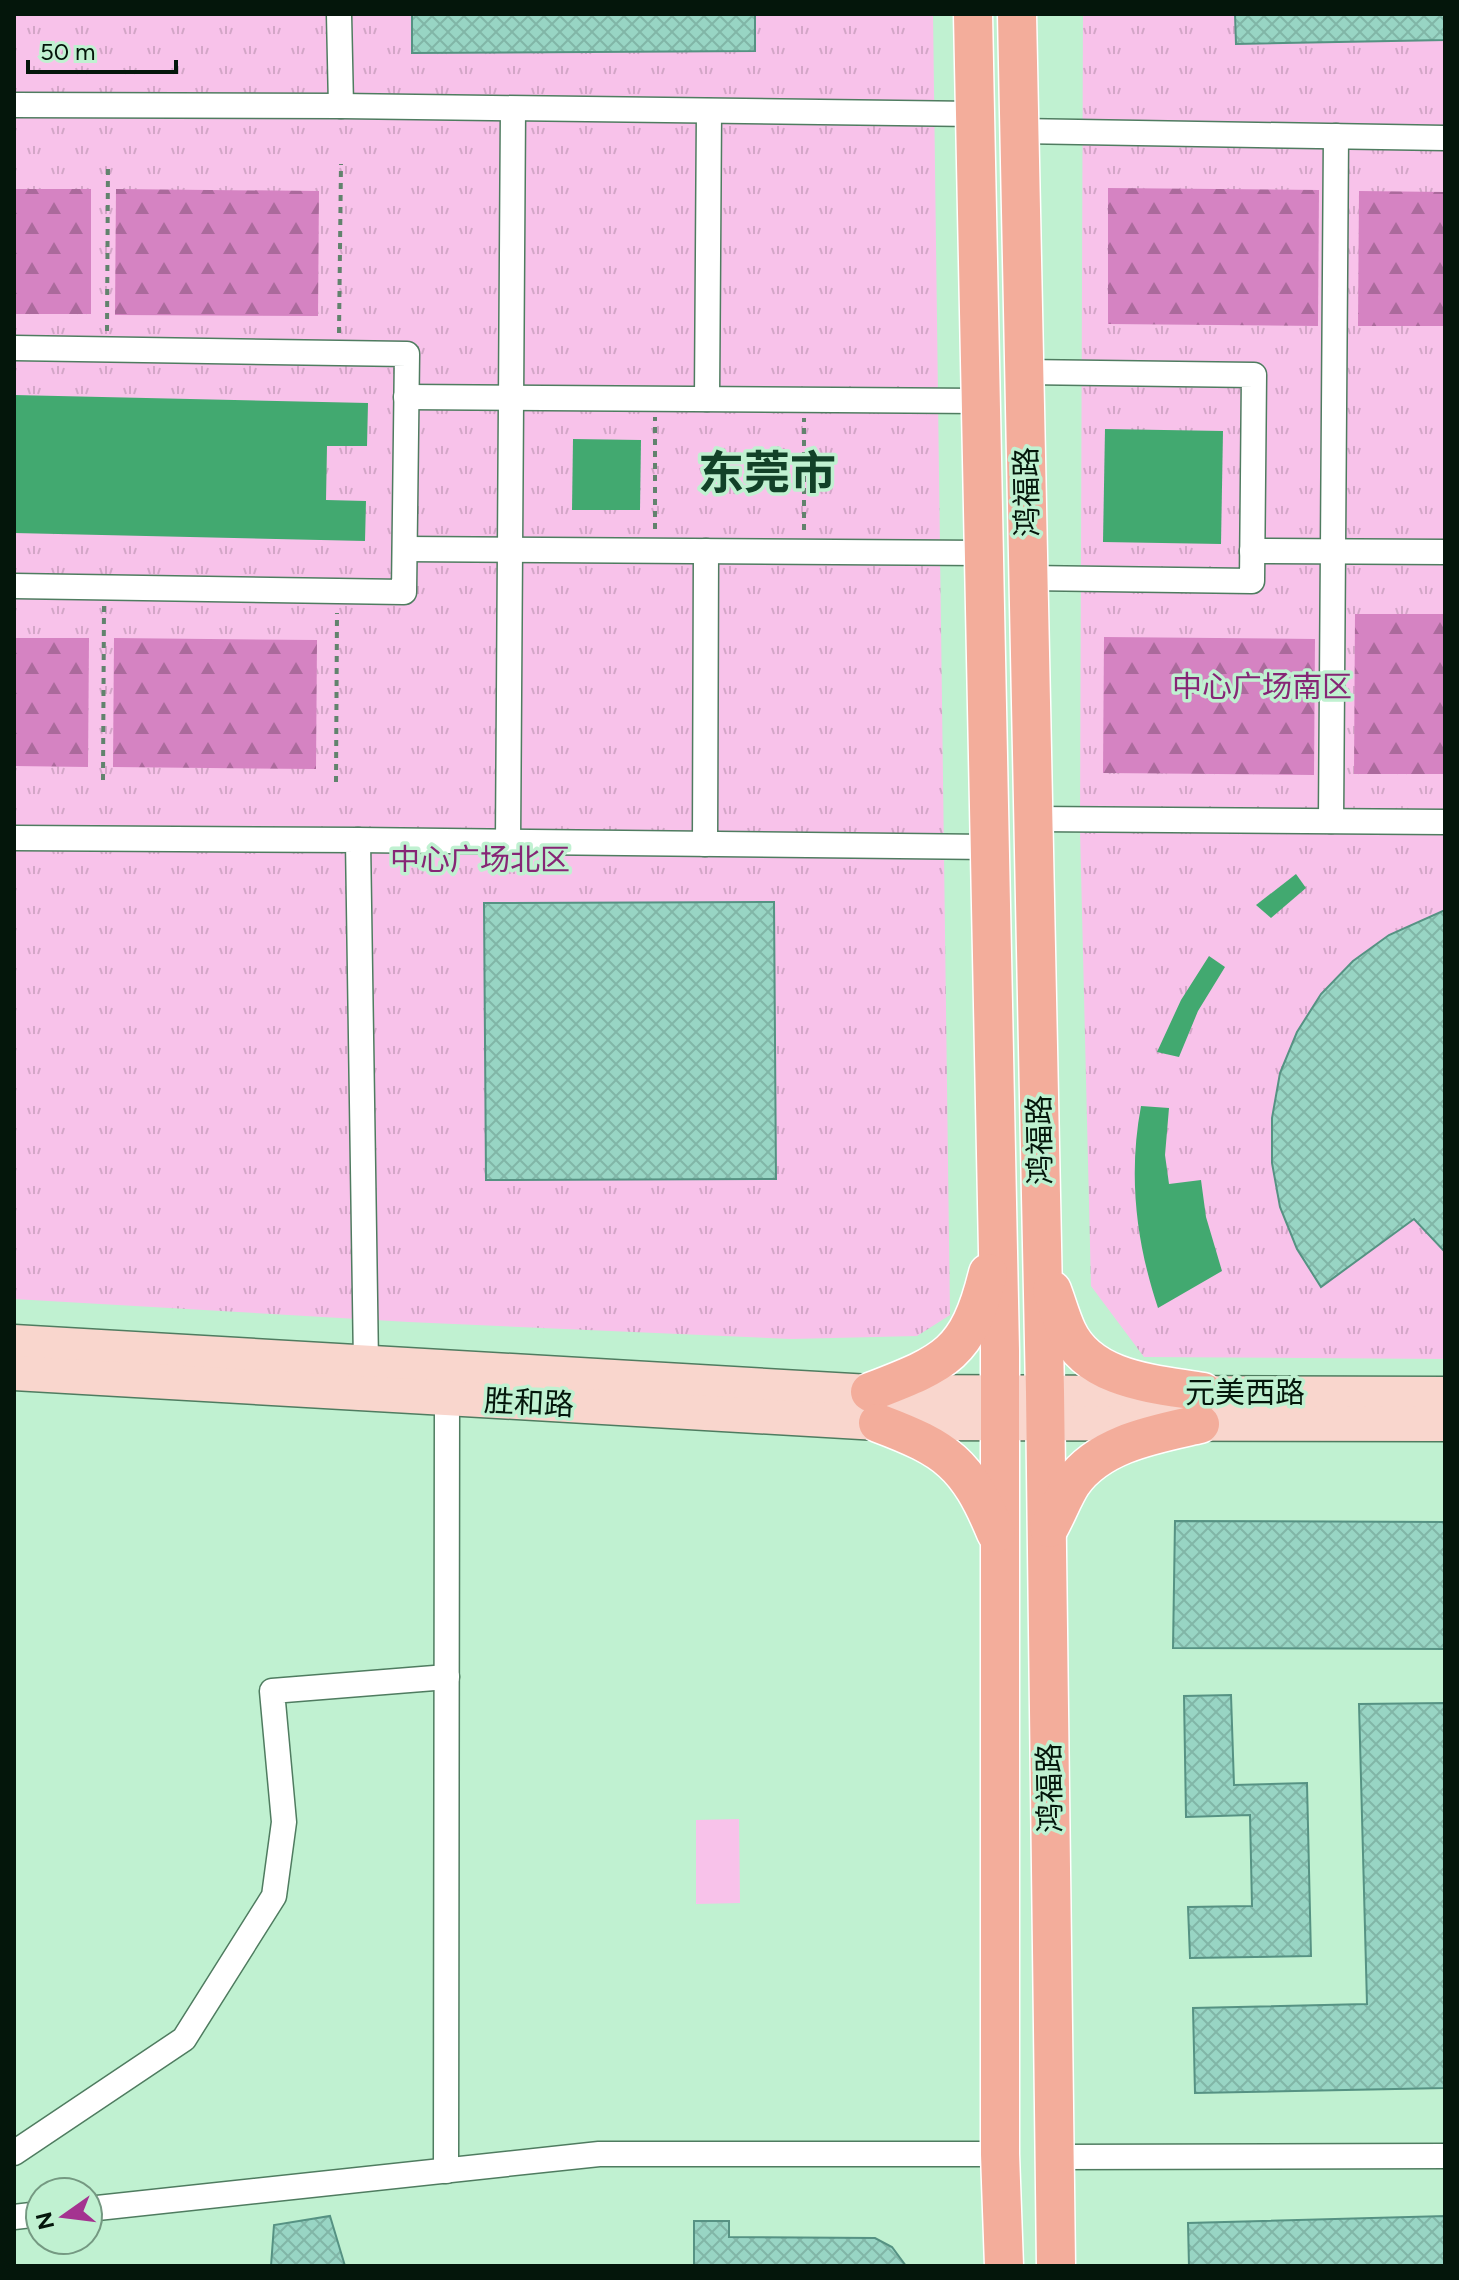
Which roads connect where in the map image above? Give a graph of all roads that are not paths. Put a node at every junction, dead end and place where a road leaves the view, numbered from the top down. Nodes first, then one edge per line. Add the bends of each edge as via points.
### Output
1 (339, 14) edge
2 (973, 14) edge
3 (1017, 14) edge
4 (14, 105) edge
5 (341, 106) junction
6 (513, 109) junction
7 (709, 111) junction
8 (975, 114) junction
9 (1019, 131) junction
10 (1336, 136) junction
11 (1445, 138) edge
12 (14, 348) edge
13 (1024, 372) junction
14 (406, 397) junction
15 (511, 398) junction
16 (707, 399) junction
17 (981, 401) junction
18 (405, 549) junction
19 (510, 550) junction
20 (706, 551) junction
21 (1252, 551) junction
22 (1333, 552) junction
23 (1445, 552) edge
24 (984, 553) junction
25 (1028, 578) junction
26 (14, 586) edge
27 (1033, 819) junction
28 (1331, 821) junction
29 (1445, 822) edge
30 (14, 838) edge
31 (358, 840) junction
32 (508, 842) junction
33 (705, 844) junction
34 (990, 847) junction
35 (1041, 1228) junction
36 (998, 1236) junction
37 (14, 1342) edge
38 (366, 1364) junction
39 (14, 1373) edge
40 (1445, 1394) edge
41 (447, 1399) junction
42 (874, 1408) junction
43 (1000, 1408) junction
44 (1045, 1408) junction
45 (1202, 1408) junction
46 (1445, 1424) edge
47 (1046, 1534) junction
48 (1000, 1542) junction
49 (447, 1677) junction
50 (14, 2153) edge
51 (1000, 2154) junction
52 (1445, 2156) edge
53 (1055, 2157) junction
54 (446, 2171) junction
55 (104, 2207) edge
56 (1004, 2266) edge
57 (1056, 2266) edge

1 - 5 street
2 - 8 main road, 鸿福路
3 - 9 main road, 鸿福路
4 - 5 street
5 - 6 street
6 - 7 street
6 - 15 street
7 - 8 street
7 - 16 street
8 - 17 main road, 鸿福路
9 - 10 street
9 - 13 main road, 鸿福路
10 - 11 street
10 - 22 street
12 - 14 street via 407,354
13 - 21 street via 1254,375
13 - 25 main road, 鸿福路
14 - 15 street
14 - 18 street
15 - 16 street
15 - 19 street
16 - 17 street
17 - 24 main road, 鸿福路
18 - 19 street
18 - 26 street via 404,592
19 - 20 street
19 - 32 street
20 - 24 street
20 - 33 street
21 - 22 street
21 - 25 street via 1252,581
22 - 23 street
22 - 28 street
24 - 34 main road, 鸿福路
25 - 27 main road, 鸿福路
27 - 28 street
27 - 35 main road, 鸿福路
28 - 29 street
30 - 31 street
31 - 32 street
31 - 38 street
32 - 33 street
33 - 34 street
34 - 36 main road, 鸿福路
35 - 44 main road, 鸿福路
35 - 45 main road via 1051,1287 1068,1334 1100,1368
36 - 42 main road via 978,1315 953,1352
36 - 43 main road, 鸿福路
37 - 38 main road, 胜和路
38 - 42 main road, 胜和路
39 - 41 main road, 胜和路
40 - 45 main road, 元美西路
41 - 42 main road, 胜和路
41 - 49 street
42 - 43 main road, 胜和路
42 - 48 main road via 947,1455 970,1480
43 - 44 main road, 胜和路
43 - 48 main road, 鸿福路
44 - 45 main road, 元美西路
44 - 47 main road, 鸿福路
45 - 46 main road, 元美西路
45 - 47 main road via 1093,1461 1072,1483
47 - 53 main road, 鸿福路
48 - 51 main road, 鸿福路
49 - 50 street via 272,1691 284,1822 274,1896 184,2039
49 - 54 street
51 - 54 street via 599,2154
51 - 56 main road, 鸿福路
52 - 53 street
53 - 57 main road, 鸿福路
54 - 55 street

